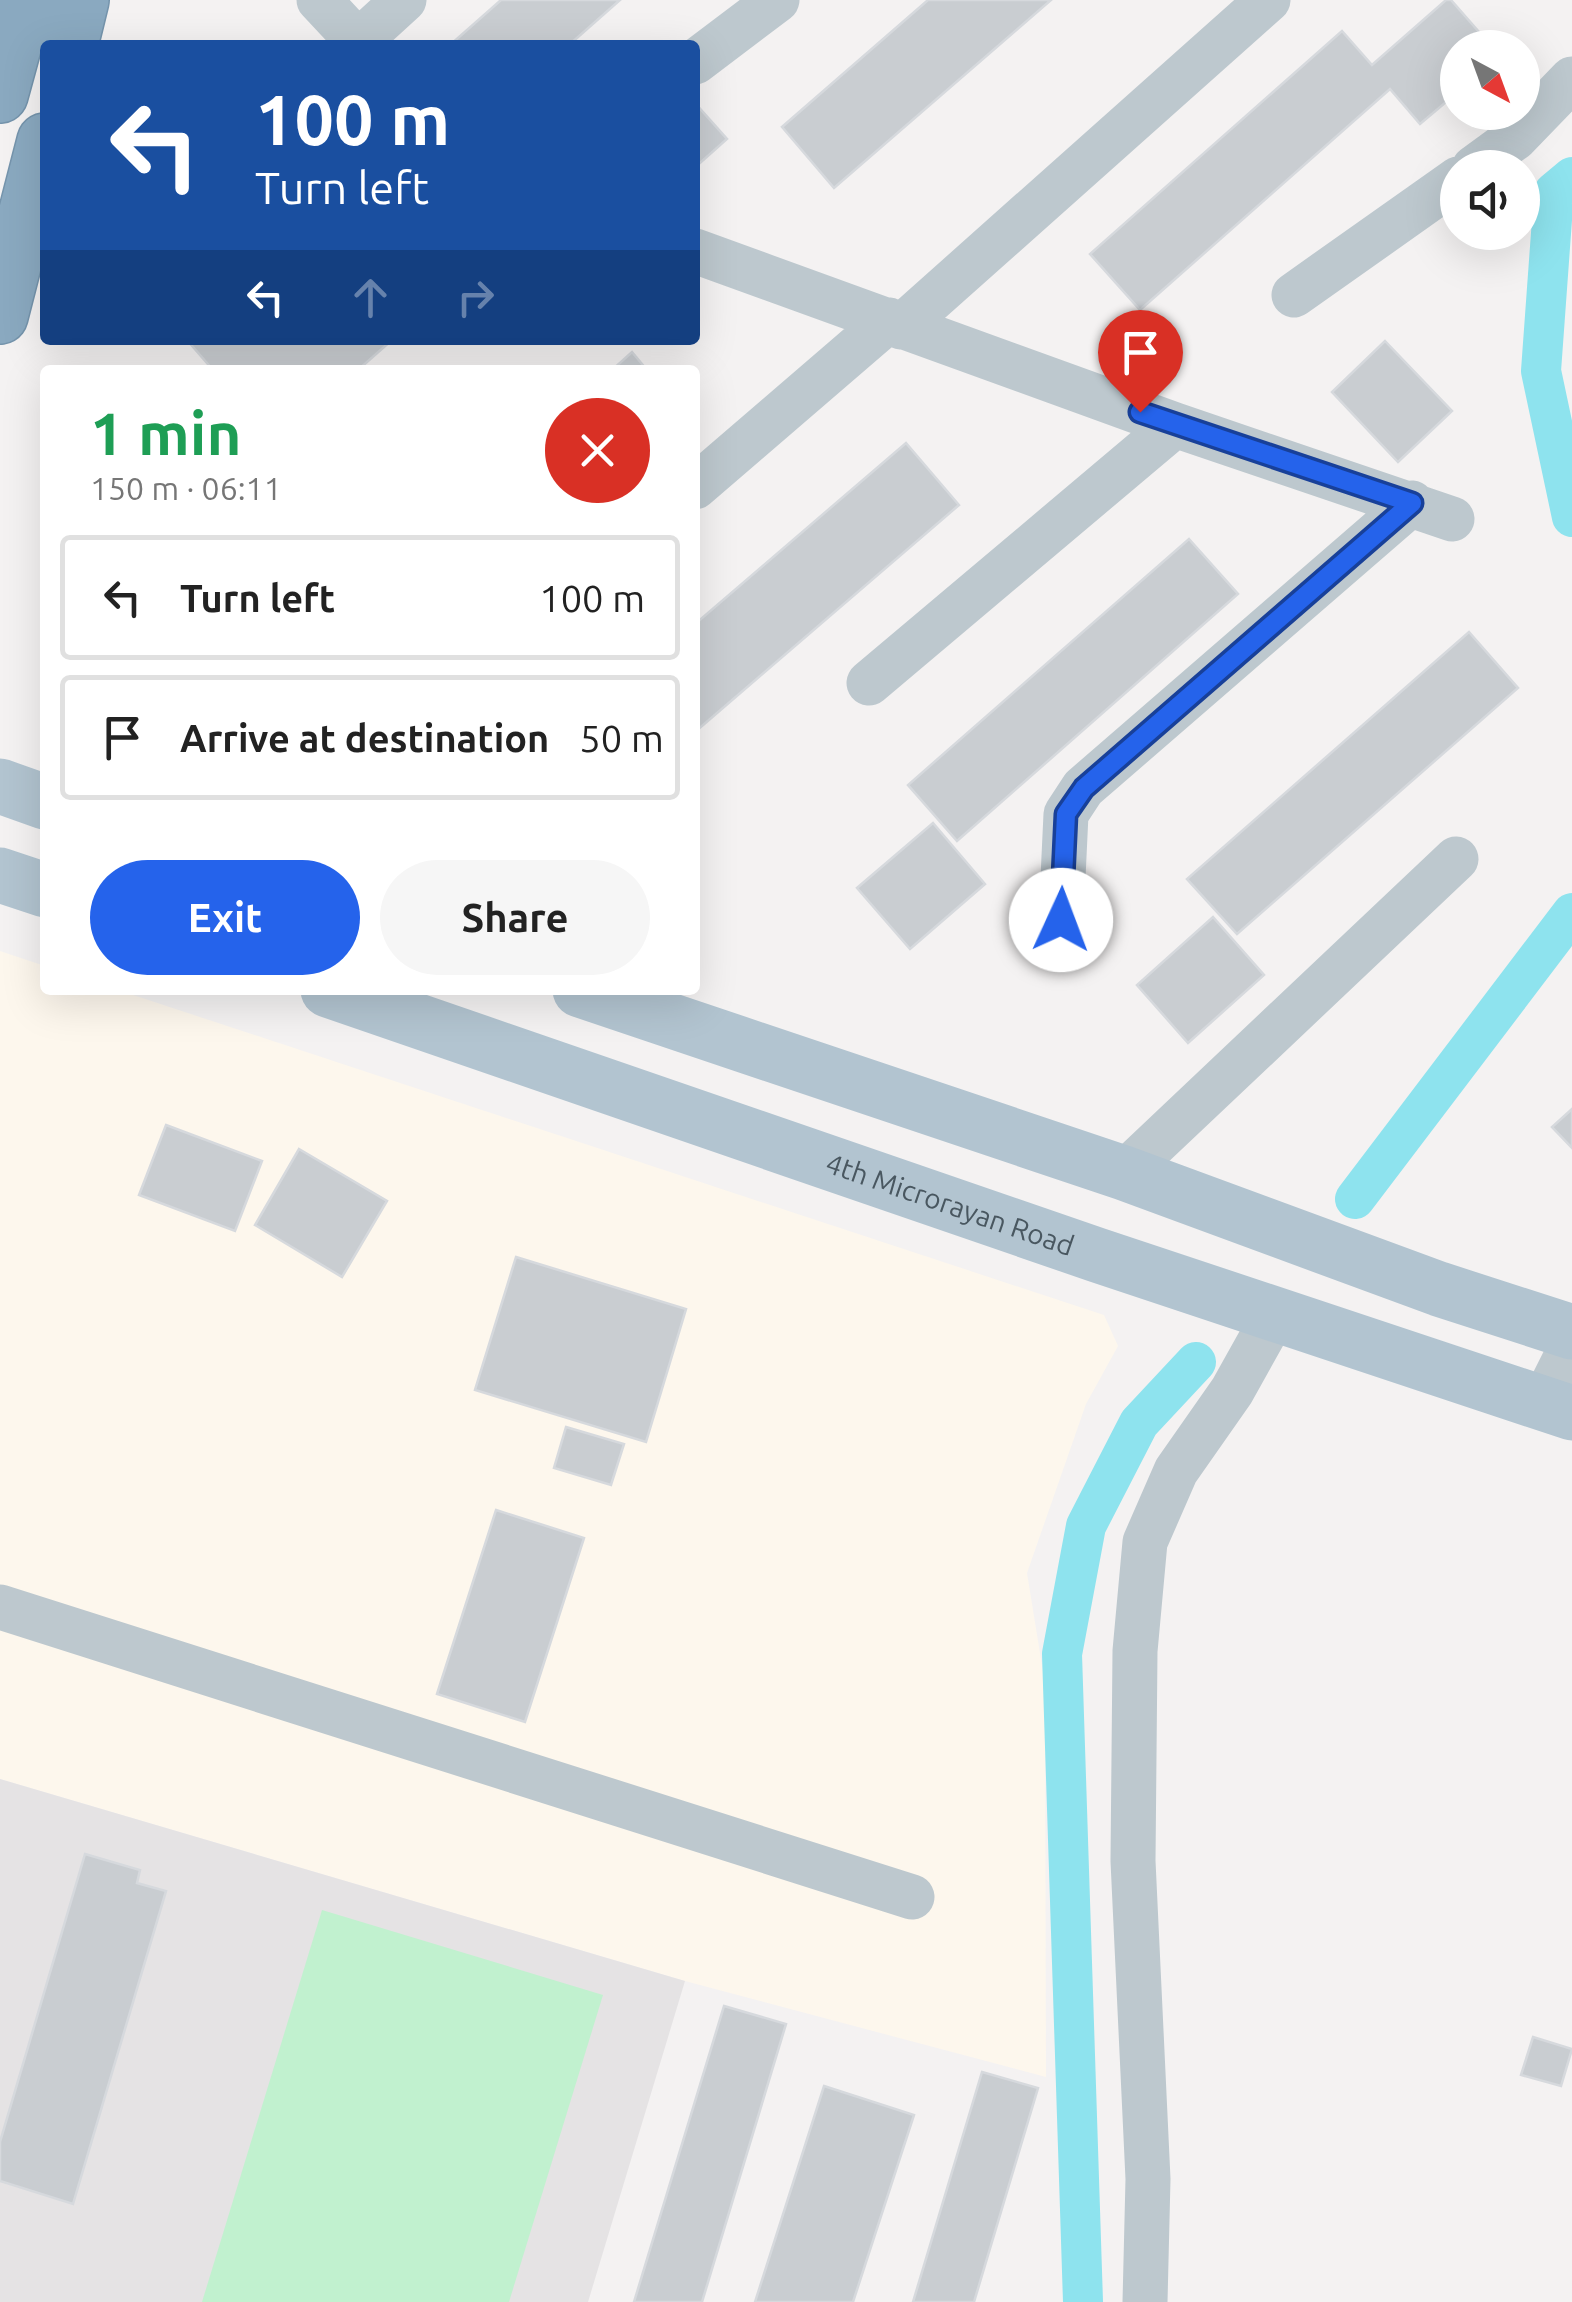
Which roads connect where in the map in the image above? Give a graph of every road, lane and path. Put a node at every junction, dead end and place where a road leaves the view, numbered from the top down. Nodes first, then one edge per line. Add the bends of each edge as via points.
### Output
1 (26, 0) edge
2 (81, 0) edge
3 (319, 0) edge
4 (404, 0) edge
5 (777, 0) edge
6 (1268, 0) edge
7 (71, 40) edge
8 (355, 40) edge
9 (363, 40) edge
10 (700, 58) edge
11 (1572, 79) edge
12 (0, 95) edge
13 (1499, 150) edge
14 (40, 160) edge
15 (1440, 192) edge
16 (700, 253) edge
17 (1294, 296) dead end
18 (0, 316) edge
19 (895, 323) junction
20 (1174, 424) junction
21 (700, 483) edge
22 (869, 683) dead end
23 (0, 786) edge
24 (40, 800) edge
25 (1456, 860) dead end
26 (0, 874) edge
27 (40, 888) edge
28 (1061, 920) dead end
29 (343, 995) edge
30 (595, 995) edge
31 (1124, 1173) junction
32 (1275, 1314) junction
33 (1572, 1332) edge
34 (1572, 1345) edge
35 (1558, 1408) edge
36 (0, 1607) edge
37 (912, 1897) dead end
38 (1145, 2302) edge

1 - 12 highway
2 - 7 highway
3 - 8 street
4 - 9 street
5 - 10 street
6 - 19 street
11 - 13 street
14 - 18 highway
15 - 17 street
16 - 19 street
19 - 20 street
19 - 21 street
20 - 22 street
20 - 28 street via 1432,511 1084,788 1066,814
23 - 24 main road
25 - 31 street
26 - 27 main road
29 - 32 main road, 4th Microrayan Road
30 - 31 main road
31 - 33 main road
32 - 35 main road, 4th Microrayan Road
32 - 38 street via 1176,1471 1145,1542 1135,1651 1134,1861 1148,2179
34 - 35 street
36 - 37 street

